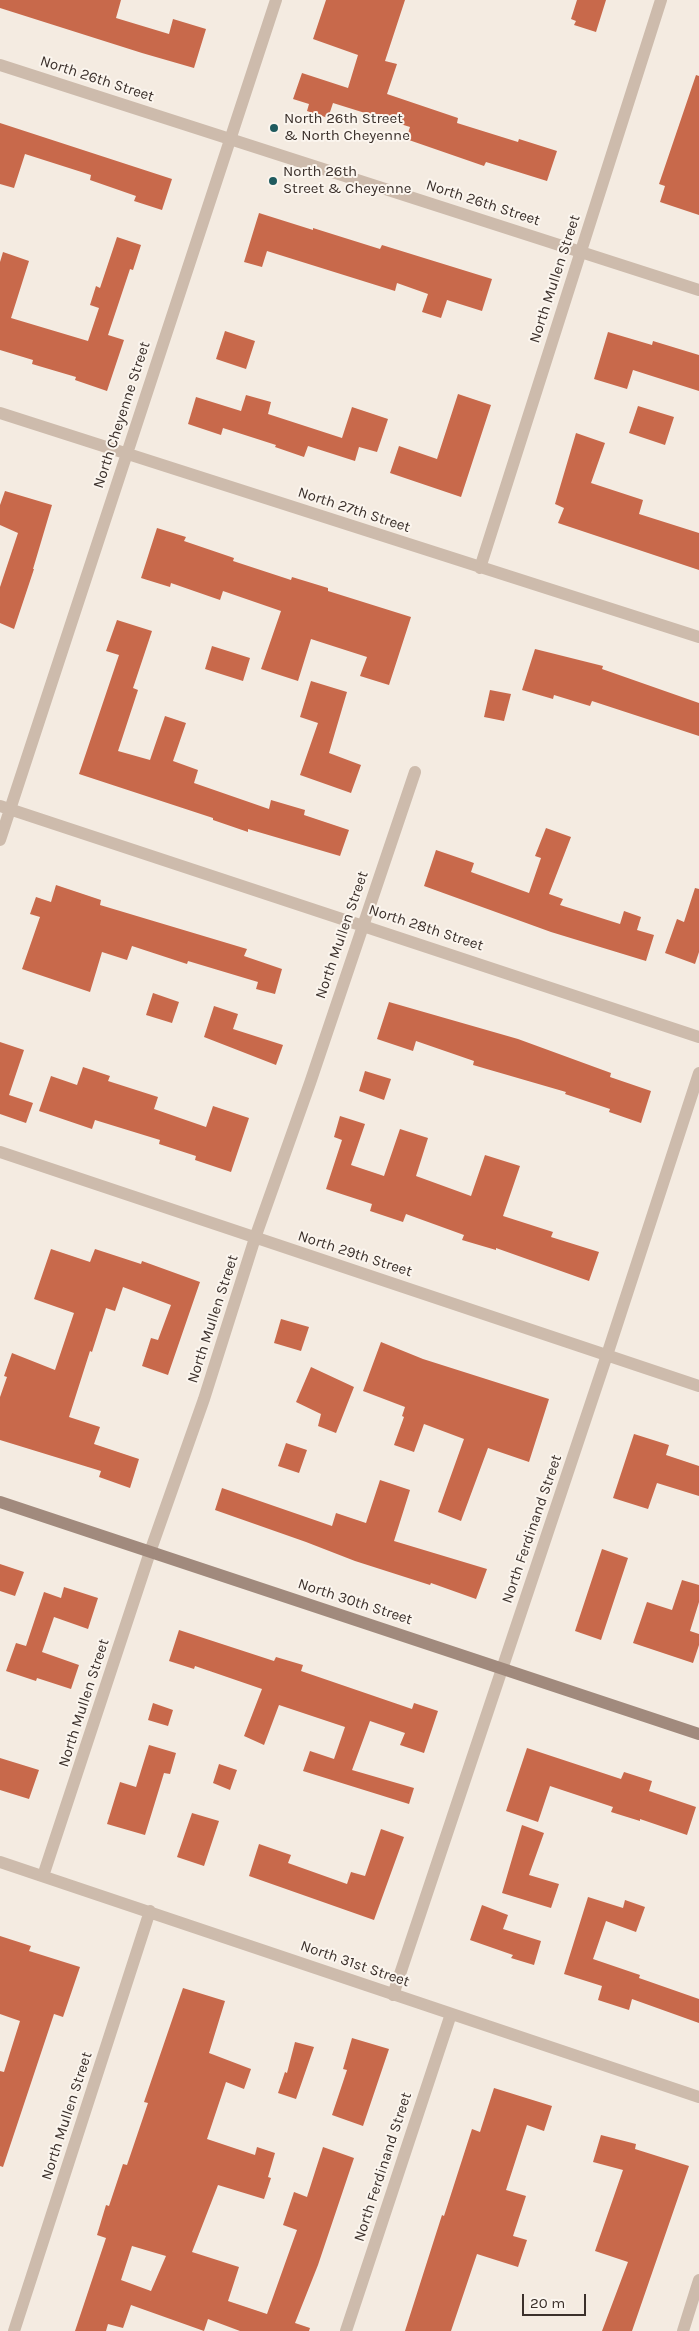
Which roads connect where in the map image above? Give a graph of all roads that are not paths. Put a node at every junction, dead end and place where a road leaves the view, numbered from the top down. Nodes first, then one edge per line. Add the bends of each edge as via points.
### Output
1 (276, 0) edge
2 (661, 0) edge
3 (0, 64) edge
4 (230, 139) junction
5 (580, 252) junction
6 (699, 290) edge
7 (0, 413) edge
8 (127, 454) junction
9 (480, 568) junction
10 (699, 637) edge
11 (415, 772) dead end
12 (5, 808) edge
13 (0, 840) edge
14 (362, 924) junction
15 (699, 1037) edge
16 (699, 1073) edge
17 (0, 1152) edge
18 (255, 1238) junction
19 (607, 1355) junction
20 (699, 1386) edge
21 (0, 1502) edge
22 (150, 1552) junction
23 (502, 1668) junction
24 (699, 1734) edge
25 (0, 1862) edge
26 (43, 1876) junction
27 (150, 1911) junction
28 (393, 1995) junction
29 (451, 2014) junction
30 (699, 2098) edge
31 (699, 2280) edge
32 (14, 2331) edge
33 (346, 2331) edge
34 (683, 2331) edge

1 - 4 street, North Cheyenne Street
2 - 5 street, North Mullen Street
3 - 4 street, North 26th Street
4 - 5 street, North 26th Street
4 - 8 street, North Cheyenne Street
5 - 6 street, North 26th Street
5 - 9 street, North Mullen Street
7 - 8 street, North 27th Street
8 - 9 street, North 27th Street
8 - 12 street, North Cheyenne Street
9 - 10 street, North 27th Street
11 - 14 street, North Mullen Street
12 - 13 street, North Cheyenne Street
12 - 14 street, North 28th Street
14 - 15 street, North 28th Street
14 - 18 street, North Mullen Street
16 - 19 street, North Ferdinand Street
17 - 18 street, North 29th Street
18 - 19 street, North 29th Street
18 - 22 street, North Mullen Street via 204,1399
19 - 20 street, North 29th Street
19 - 23 street, North Ferdinand Street
21 - 22 main road, North 30th Street
22 - 23 main road, North 30th Street
22 - 26 street, North Mullen Street
23 - 24 main road, North 30th Street
23 - 28 street, North Ferdinand Street
25 - 26 street, North 31st Street
26 - 27 street, North 31st Street
27 - 28 street, North 31st Street
27 - 32 street, North Mullen Street
28 - 29 street, North 31st Street
29 - 30 street, North 31st Street
29 - 33 street, North Ferdinand Street
31 - 34 street

